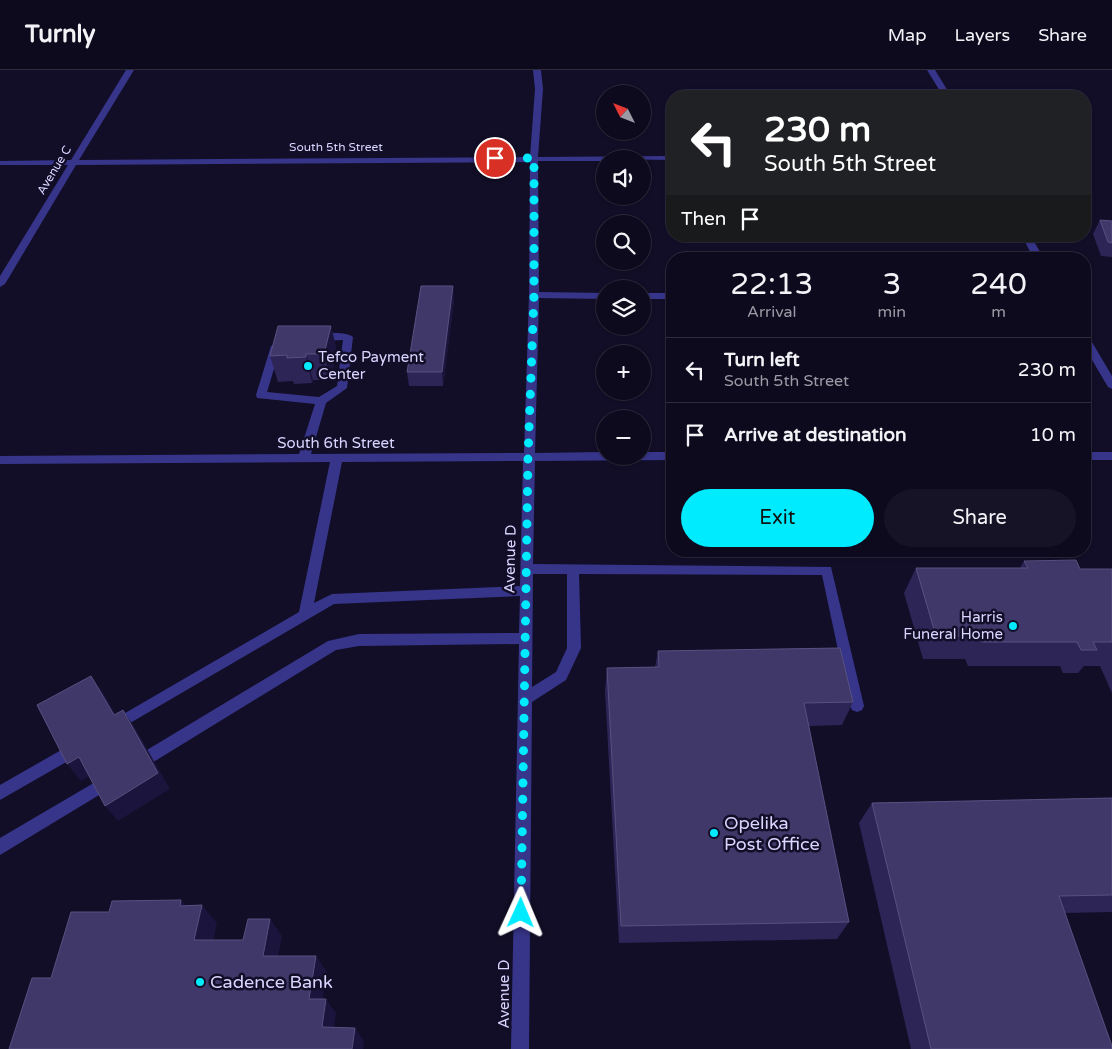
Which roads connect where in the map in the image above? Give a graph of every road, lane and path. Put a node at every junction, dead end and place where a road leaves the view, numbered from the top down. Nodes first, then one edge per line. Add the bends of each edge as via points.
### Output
1 (130, 70) edge
2 (537, 70) edge
3 (931, 70) edge
4 (943, 90) edge
5 (534, 158) junction
6 (666, 158) edge
7 (0, 163) edge
8 (73, 163) junction
9 (0, 284) edge
10 (534, 295) junction
11 (596, 296) edge
12 (651, 296) edge
13 (666, 296) edge
14 (286, 339) edge
15 (304, 339) edge
16 (1091, 349) edge
17 (1112, 385) edge
18 (321, 401) junction
19 (666, 456) edge
20 (1091, 456) edge
21 (1112, 456) edge
22 (528, 457) junction
23 (304, 458) junction
24 (338, 458) junction
25 (0, 460) edge
26 (527, 569) junction
27 (573, 569) junction
28 (526, 592) junction
29 (305, 615) junction
30 (526, 638) junction
31 (524, 700) junction
32 (857, 706) dead end
33 (102, 733) edge
34 (85, 743) edge
35 (0, 793) edge
36 (0, 847) edge
37 (520, 1049) edge

1 - 8 street, Avenue C
2 - 5 street, Avenue D via 539,88
3 - 4 street
5 - 6 street, South 5th Street
5 - 8 street, South 5th Street
5 - 10 street, Avenue D
7 - 8 street, South 5th Street
8 - 9 street, Avenue C
10 - 11 street
10 - 22 street, Avenue D
12 - 13 street
14 - 18 street via 278,340 261,395
15 - 18 street via 348,338 342,388
16 - 17 street
18 - 23 street
19 - 22 street, South 6th Street
20 - 21 street
22 - 24 street, South 6th Street
22 - 26 street, Avenue D
23 - 24 street, South 6th Street
23 - 25 street, South 6th Street
24 - 29 street
26 - 27 street
26 - 28 street, Avenue D
27 - 31 street via 574,648 561,676
27 - 32 street via 827,570
28 - 29 street via 332,599
28 - 30 street, Avenue D
29 - 33 street
30 - 31 street, Avenue D
30 - 36 street via 359,640 333,645
31 - 37 street, Avenue D
34 - 35 street

